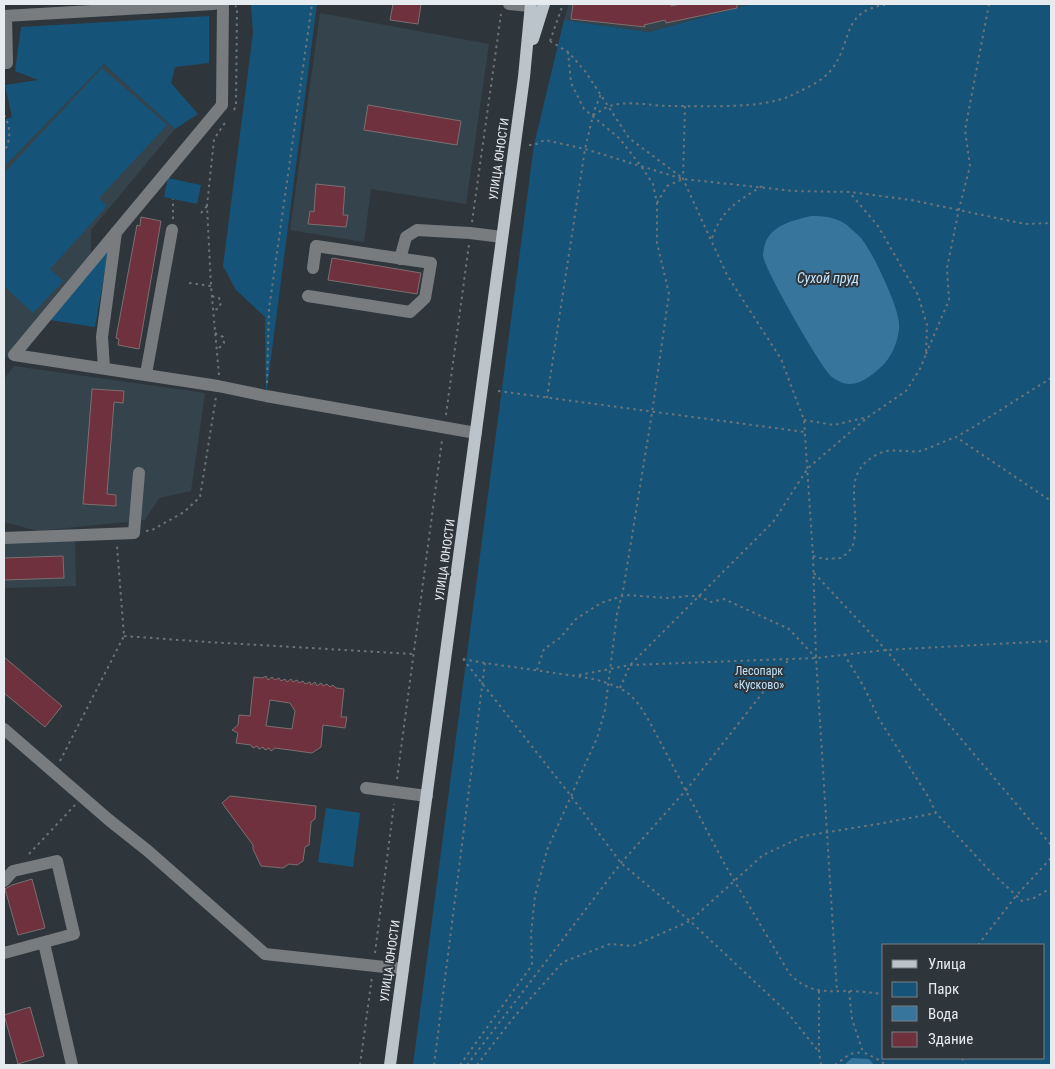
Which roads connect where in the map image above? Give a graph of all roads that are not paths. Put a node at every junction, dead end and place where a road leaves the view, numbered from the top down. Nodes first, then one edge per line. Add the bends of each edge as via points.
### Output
1 (214, 4) edge
2 (222, 4) edge
3 (544, 4) edge
4 (530, 5) edge
5 (505, 9) edge
6 (5, 16) edge
7 (526, 58) junction
8 (4, 63) edge
9 (172, 230) road end
10 (116, 232) junction
11 (502, 237) junction
12 (400, 259) junction
13 (313, 268) dead end
14 (308, 296) dead end
15 (104, 368) junction
16 (146, 374) junction
17 (476, 433) junction
18 (139, 473) dead end
19 (4, 538) edge
20 (4, 729) edge
21 (366, 788) dead end
22 (426, 796) junction
23 (4, 881) edge
24 (44, 943) junction
25 (4, 954) edge
26 (403, 969) junction
27 (72, 1065) edge
28 (390, 1065) edge

1 - 6 lane
2 - 10 lane via 222,105
3 - 7 main road, УЛИЦА ЮНОСТИ
4 - 5 lane
4 - 7 main road, УЛИЦА ЮНОСТИ
6 - 8 lane via 7,63
7 - 11 main road, УЛИЦА ЮНОСТИ
9 - 16 lane
10 - 15 lane via 102,337
10 - 15 lane via 14,355
11 - 12 lane via 417,230 406,237
11 - 17 main road, УЛИЦА ЮНОСТИ
12 - 13 lane via 316,246
12 - 14 lane via 431,263 426,298 410,312
15 - 16 lane
16 - 17 lane
17 - 22 main road, УЛИЦА ЮНОСТИ
18 - 19 lane via 134,533
20 - 26 lane via 265,954
21 - 22 lane
22 - 26 main road, УЛИЦА ЮНОСТИ
23 - 24 lane via 13,871 57,861 74,934
24 - 25 lane
24 - 27 lane
26 - 28 main road, УЛИЦА ЮНОСТИ

